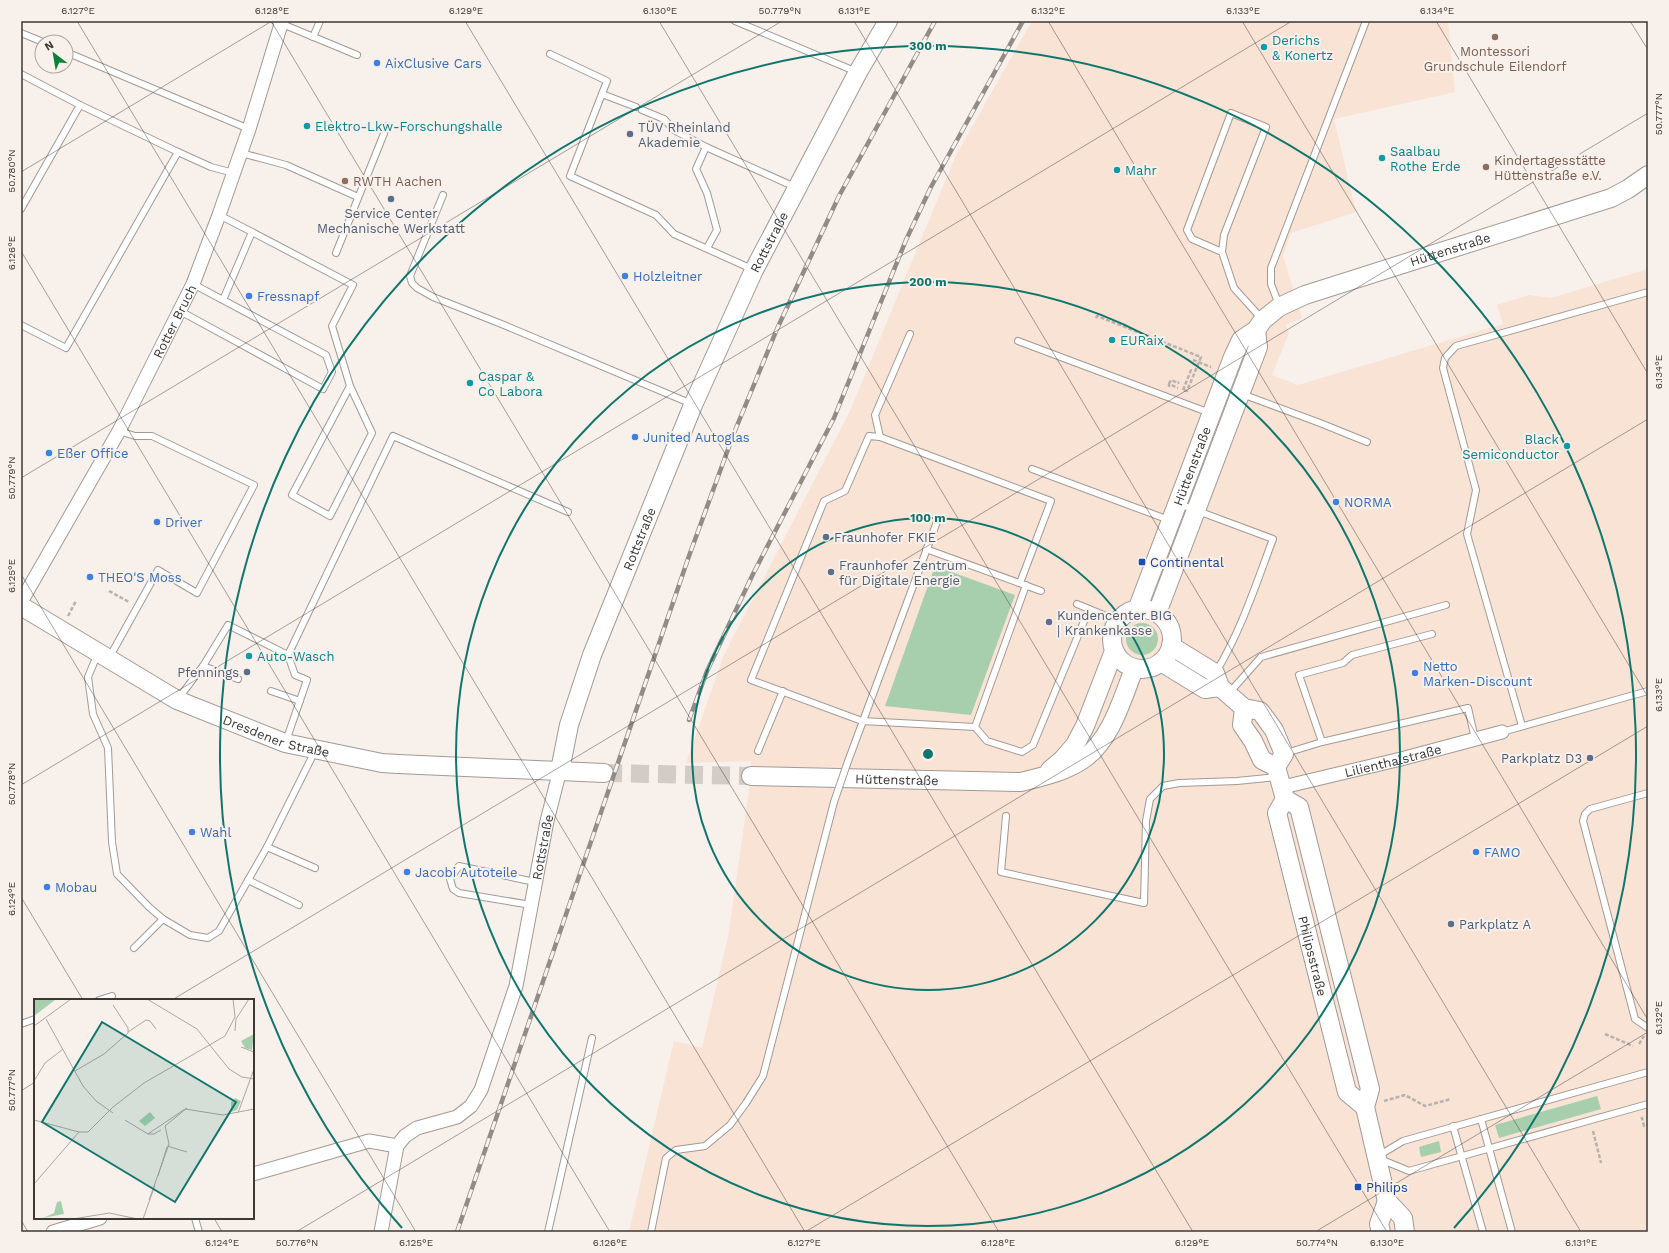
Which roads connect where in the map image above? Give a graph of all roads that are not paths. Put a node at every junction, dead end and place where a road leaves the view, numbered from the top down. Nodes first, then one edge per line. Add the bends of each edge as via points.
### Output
1 (320, 21) edge
2 (735, 21) edge
3 (888, 21) edge
4 (1366, 21) edge
5 (279, 22) edge
6 (21, 32) edge
7 (313, 37) junction
8 (34, 38) edge
9 (550, 54) dead end
10 (74, 55) edge
11 (357, 55) dead end
12 (858, 72) junction
13 (21, 74) edge
14 (602, 94) junction
15 (80, 105) junction
16 (636, 107) dead end
17 (642, 110) dead end
18 (387, 126) dead end
19 (249, 129) junction
20 (706, 147) junction
21 (178, 152) junction
22 (241, 153) junction
23 (234, 172) junction
24 (1646, 180) edge
25 (796, 187) junction
26 (443, 195) dead end
27 (358, 197) junction
28 (21, 209) edge
29 (219, 215) junction
30 (252, 232) junction
31 (707, 248) junction
32 (1222, 252) junction
33 (336, 253) dead end
34 (754, 270) junction
35 (193, 284) junction
36 (1648, 292) edge
37 (223, 300) junction
38 (1279, 307) junction
39 (180, 311) junction
40 (21, 325) edge
41 (1260, 325) junction
42 (910, 334) dead end
43 (1018, 341) dead end
44 (350, 386) junction
45 (1240, 394) junction
46 (693, 405) junction
47 (1212, 414) junction
48 (119, 431) junction
49 (880, 437) junction
50 (1367, 442) dead end
51 (1032, 469) dead end
52 (1178, 503) junction
53 (1195, 510) junction
54 (568, 512) dead end
55 (938, 519) dead end
56 (1171, 521) junction
57 (926, 549) junction
58 (1023, 584) junction
59 (1041, 591) dead end
60 (21, 602) edge
61 (1077, 604) dead end
62 (1446, 605) dead end
63 (21, 606) edge
64 (1089, 609) junction
65 (1137, 610) junction
66 (1156, 613) junction
67 (1118, 621) junction
68 (1432, 634) dead end
69 (1171, 646) junction
70 (1114, 651) junction
71 (104, 656) junction
72 (288, 656) junction
73 (1161, 662) junction
74 (203, 666) junction
75 (1134, 668) junction
76 (238, 679) dead end
77 (1221, 684) junction
78 (271, 691) dead end
79 (783, 691) junction
80 (1648, 691) edge
81 (177, 700) junction
82 (300, 702) junction
83 (1244, 708) junction
84 (862, 721) junction
85 (1522, 726) junction
86 (975, 727) junction
87 (1502, 732) joint
88 (1475, 739) junction
89 (1322, 742) junction
90 (285, 743) junction
91 (315, 749) junction
92 (758, 750) dead end
93 (560, 770) junction
94 (604, 773) tunnel mouth
95 (751, 776) tunnel mouth
96 (1042, 777) junction
97 (1282, 777) junction
98 (1648, 793) edge
99 (1006, 816) dead end
100 (266, 847) junction
101 (315, 868) dead end
102 (248, 880) junction
103 (535, 882) junction
104 (299, 905) dead end
105 (531, 905) junction
106 (163, 919) junction
107 (134, 948) dead end
108 (112, 996) dead end
109 (102, 999) edge
110 (34, 1019) edge
111 (21, 1024) edge
112 (1648, 1028) edge
113 (592, 1038) dead end
114 (1648, 1072) edge
115 (1648, 1104) edge
116 (1481, 1119) junction
117 (1453, 1126) junction
118 (397, 1146) junction
119 (1489, 1150) junction
120 (1377, 1157) junction
121 (1462, 1157) junction
122 (254, 1174) edge
123 (1387, 1201) junction
124 (97, 1219) edge
125 (195, 1219) edge
126 (53, 1232) edge
127 (199, 1232) edge
128 (381, 1232) edge
129 (548, 1232) edge
130 (651, 1232) edge
131 (1381, 1232) edge
132 (1405, 1232) edge
133 (1483, 1232) edge
134 (1512, 1232) edge

1 - 7 lane
2 - 12 lane
3 - 12 street, Rottstraße
4 - 38 lane via 1271,268 1271,284
5 - 7 lane
5 - 19 street, Rotter Bruch
6 - 8 lane
7 - 11 lane
9 - 14 lane via 608,81
10 - 19 lane
12 - 25 street, Rottstraße
13 - 15 lane
14 - 16 lane
14 - 31 lane via 570,176 656,215 674,234
15 - 21 lane
15 - 28 lane
17 - 20 lane via 664,119 674,130
18 - 27 lane
19 - 22 street, Rotter Bruch
20 - 25 lane
20 - 31 lane via 696,169 707,193 717,230
21 - 23 lane via 212,167
21 - 40 lane via 66,348
22 - 23 street, Rotter Bruch
22 - 27 lane via 286,165
23 - 29 street, Rotter Bruch
24 - 38 street, Hüttenstraße via 1611,198 1305,295
25 - 34 street, Rottstraße
26 - 46 lane via 410,276 417,288 433,297
27 - 33 lane
29 - 30 lane
29 - 35 street, Rotter Bruch
30 - 37 lane
30 - 44 lane via 353,285 332,326
31 - 34 lane
32 - 32 lane via 1224,235 1266,127 1231,113 1187,230 1192,239
32 - 41 lane via 1234,288
34 - 46 street, Rottstraße
35 - 37 lane
35 - 39 street, Rotter Bruch
36 - 85 lane via 1456,346 1445,358 1444,368 1476,490 1467,534
37 - 39 lane via 326,355 332,372 323,389
38 - 41 street, Hüttenstraße
39 - 48 street, Rotter Bruch
41 - 45 street, Hüttenstraße via 1258,347
41 - 47 street, Hüttenstraße via 1241,340
42 - 49 lane via 875,416
43 - 47 lane
44 - 44 lane via 292,495 330,516 372,433
45 - 50 lane
45 - 53 street, Hüttenstraße
46 - 93 street, Rottstraße via 592,655 569,725
47 - 52 street, Hüttenstraße
48 - 60 street, Rotter Bruch
48 - 71 lane via 134,436 152,436 254,485 197,593 158,570 138,607
49 - 58 lane via 1051,501
49 - 79 lane via 869,436 845,491 824,501 751,680
51 - 56 lane
52 - 53 lane
52 - 56 street, Hüttenstraße
53 - 66 street, Hüttenstraße
53 - 77 lane via 1273,539 1230,649
54 - 72 lane via 392,436
55 - 57 lane
56 - 65 street, Hüttenstraße
57 - 58 lane
57 - 84 lane
58 - 59 lane
58 - 86 lane
61 - 64 lane
62 - 77 lane via 1261,657
63 - 71 street, Dresdener Straße
64 - 67 lane
64 - 86 lane via 1033,745 1022,752 987,741
65 - 66 street via 1150,610
65 - 67 street
66 - 69 street via 1169,627
67 - 70 street via 1113,630
68 - 89 lane via 1352,655 1343,663 1299,674
69 - 73 street via 1168,655
69 - 77 street
70 - 75 street via 1126,665
70 - 96 street, Hüttenstraße via 1075,745
71 - 81 street, Dresdener Straße
71 - 106 lane via 88,677 93,714 108,748 112,842 117,874
72 - 74 lane via 228,625
72 - 82 lane via 295,675 307,680
73 - 75 street via 1144,670
73 - 77 street via 1205,689
74 - 76 lane
74 - 81 lane
75 - 96 street, Hüttenstraße via 1114,718 1097,747 1082,760
77 - 83 street
78 - 82 lane
79 - 84 lane
79 - 92 lane
80 - 85 lane
81 - 90 street, Dresdener Straße
82 - 90 lane
83 - 97 street via 1242,725 1262,760
83 - 97 street via 1260,711 1274,730
84 - 86 lane
84 - 130 lane, bridge via 834,802 763,1076 730,1125 705,1146 676,1150 666,1158
85 - 87 lane
87 - 88 street, Lilienthalstraße
88 - 89 lane via 1468,708
88 - 97 street, Lilienthalstraße via 1401,759
89 - 97 lane
90 - 91 street, Dresdener Straße
91 - 93 street, Dresdener Straße via 382,763
91 - 100 lane
93 - 94 street
93 - 103 street, Rottstraße
95 - 96 street, Hüttenstraße via 1021,782
97 - 99 lane via 1163,786 1150,799 1146,821 1144,903 1001,872
97 - 120 street, Philipsstraße via 1277,813 1347,1092 1365,1106
98 - 112 lane via 1590,809 1583,821 1635,1019
100 - 101 lane
100 - 102 lane
102 - 104 lane
102 - 106 lane via 219,931 208,938 190,935
103 - 105 street, Rottstraße
103 - 105 lane via 459,866 450,879 452,889 460,892
105 - 118 street, Rottstraße via 516,986 481,1090 471,1106 457,1117 417,1128 405,1136
106 - 107 lane
108 - 109 lane
110 - 111 lane
113 - 129 lane
114 - 116 lane
115 - 119 lane
116 - 117 lane
116 - 119 lane
117 - 120 lane via 1403,1141
117 - 121 lane
118 - 122 street via 369,1141
118 - 128 street
119 - 121 lane
119 - 134 lane
120 - 121 lane via 1409,1171
120 - 123 street
121 - 133 lane
123 - 131 street via 1379,1224
123 - 132 street via 1403,1218
124 - 126 street
125 - 127 lane

